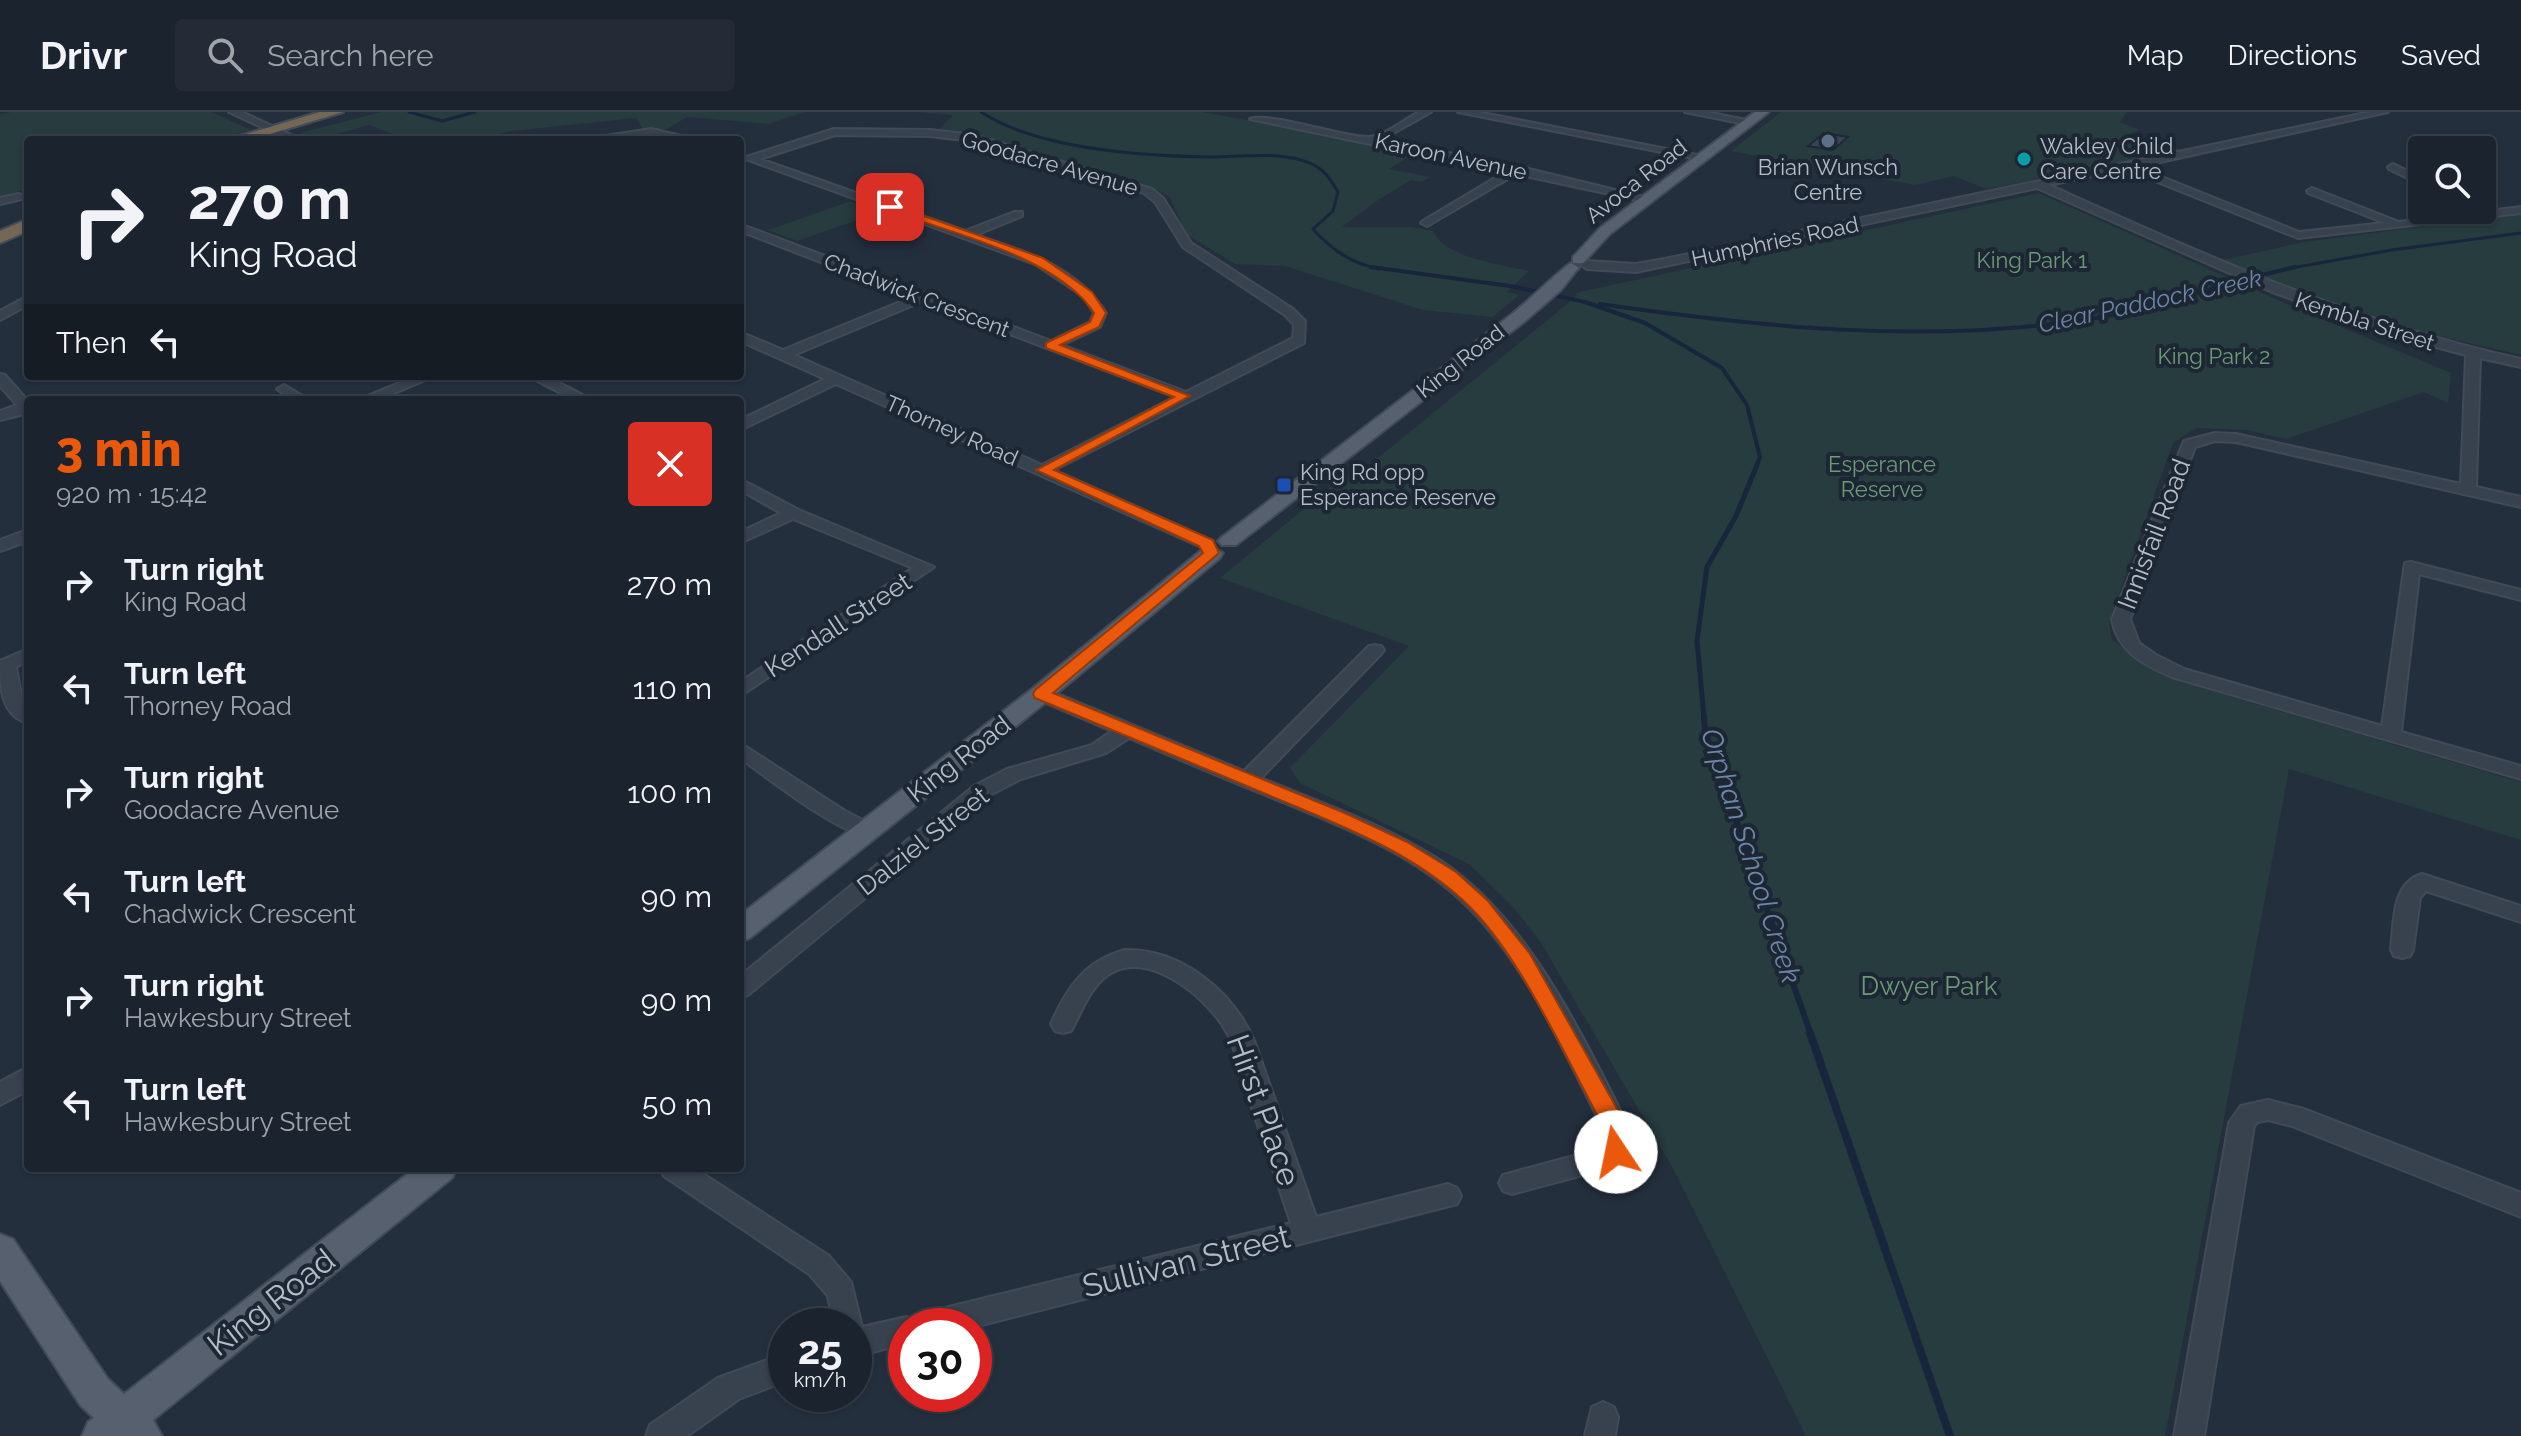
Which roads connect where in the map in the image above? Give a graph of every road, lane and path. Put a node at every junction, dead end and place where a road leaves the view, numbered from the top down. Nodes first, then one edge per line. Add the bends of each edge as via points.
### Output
1 (234, 112) edge
2 (1426, 112) edge
3 (1463, 112) edge
4 (1690, 112) edge
5 (1763, 112) edge
6 (2378, 112) edge
7 (340, 114) edge
8 (1255, 119) dead end
9 (1750, 122) junction
10 (276, 131) junction
11 (252, 136) edge
12 (265, 136) edge
13 (288, 136) edge
14 (622, 136) edge
15 (677, 136) edge
16 (1373, 140) junction
17 (745, 157) edge
18 (1702, 157) junction
19 (2129, 167) junction
20 (2393, 167) dead end
21 (1517, 169) junction
22 (2408, 175) edge
23 (911, 179) dead end
24 (2039, 185) junction
25 (2312, 191) dead end
26 (18, 197) dead end
27 (860, 197) junction
28 (1647, 199) junction
29 (0, 201) edge
30 (2496, 209) edge
31 (2521, 210) edge
32 (2503, 212) junction
33 (24, 214) edge
34 (1018, 214) dead end
35 (1427, 223) dead end
36 (2396, 224) junction
37 (0, 225) edge
38 (24, 226) edge
39 (744, 229) edge
40 (968, 234) junction
41 (0, 238) edge
42 (1579, 264) junction
43 (919, 298) junction
44 (1540, 299) joint
45 (24, 302) edge
46 (0, 316) edge
47 (744, 338) edge
48 (1050, 346) junction
49 (2473, 354) junction
50 (783, 355) junction
51 (2521, 363) edge
52 (0, 378) edge
53 (836, 379) junction
54 (418, 380) edge
55 (542, 380) edge
56 (284, 389) dead end
57 (295, 396) edge
58 (376, 396) edge
59 (572, 396) edge
60 (1184, 396) junction
61 (24, 406) edge
62 (24, 409) edge
63 (0, 416) edge
64 (744, 424) edge
65 (1043, 470) junction
66 (744, 486) edge
67 (2468, 489) junction
68 (2521, 502) edge
69 (793, 513) junction
70 (744, 536) edge
71 (24, 537) edge
72 (0, 546) edge
73 (1216, 546) junction
74 (2521, 595) edge
75 (1375, 650) dead end
76 (24, 656) edge
77 (744, 687) edge
78 (1041, 694) junction
79 (24, 713) edge
80 (1126, 731) junction
81 (2391, 735) junction
82 (744, 752) edge
83 (2521, 773) edge
84 (1247, 780) junction
85 (867, 831) junction
86 (2521, 914) edge
87 (744, 928) edge
88 (2402, 950) dead end
89 (744, 986) edge
90 (1063, 1024) dead end
91 (24, 1080) edge
92 (0, 1095) edge
93 (435, 1172) edge
94 (679, 1172) edge
95 (1512, 1183) dead end
96 (1448, 1196) dead end
97 (2521, 1205) edge
98 (1308, 1231) junction
99 (0, 1250) edge
100 (844, 1308) edge
101 (992, 1309) edge
102 (768, 1374) edge
103 (123, 1430) edge
104 (661, 1436) edge
105 (2189, 1436) edge

1 - 10 street
2 - 16 street
3 - 18 street
4 - 9 street
5 - 9 main road, Avoca Road
6 - 19 street, Humphries Road
7 - 10 highway
8 - 16 street, Karoon Avenue
9 - 18 main road, Avoca Road
10 - 11 highway
10 - 12 highway
10 - 13 street
14 - 15 street
16 - 21 street, Karoon Avenue
17 - 27 street
17 - 60 street, Goodacre Avenue via 828,132 930,133 970,137 1148,191 1187,245 1300,324 1299,340
18 - 28 main road, Avoca Road
19 - 24 street, Humphries Road
19 - 36 street via 2298,235
20 - 22 street
21 - 28 street, Karoon Avenue
21 - 35 street
23 - 27 street
24 - 42 street, Humphries Road via 1655,265
24 - 49 street, Kembla Street via 2269,288 2377,328
25 - 36 street
26 - 29 street
27 - 40 street
28 - 42 main road, Avoca Road via 1605,231
30 - 32 street
31 - 32 street
32 - 36 street
33 - 37 highway
34 - 40 street
38 - 41 highway
39 - 43 street, Chadwick Crescent
40 - 48 street via 1039,261 1088,294 1100,313 1095,324
42 - 44 main road, Avoca Road
43 - 48 street, Chadwick Crescent
43 - 50 street
44 - 73 main road, King Road
45 - 46 street
47 - 50 street, Thorney Road
48 - 60 street, Chadwick Crescent
49 - 51 street, Kembla Street
49 - 67 street
50 - 53 street, Thorney Road
52 - 61 street
53 - 64 street
53 - 65 street, Thorney Road
54 - 58 street
55 - 59 street
56 - 57 street
60 - 65 street, Goodacre Avenue
62 - 63 street
65 - 73 street, Thorney Road
66 - 69 street, Kendall Street
67 - 68 street, Innisfail Road
67 - 81 street, Innisfail Road via 2236,438 2199,439 2189,444 2121,619 2122,633 2133,648 2161,666
69 - 70 street
69 - 77 street, Kendall Street via 926,567
71 - 72 street
73 - 78 main road, King Road
74 - 81 street via 2411,567
75 - 84 street
76 - 79 street via 6,665 13,702
78 - 80 street
78 - 85 main road, King Road
80 - 84 street
80 - 89 street, Dalziel Street via 1099,749 1014,774 981,791
81 - 83 street, Innisfail Road
82 - 85 street
84 - 95 street via 1412,854 1463,889 1513,946 1619,1142 1608,1158
85 - 87 main road, King Road
86 - 88 street via 2422,882 2409,895
90 - 98 street, Hirst Place via 1084,983 1106,964 1128,957 1149,959 1209,994 1235,1025
91 - 92 street
93 - 103 main road, King Road
94 - 100 street via 819,1265 841,1291
96 - 98 street, Sullivan Street
97 - 105 street via 2295,1116 2250,1113 2242,1123
98 - 101 street, Sullivan Street
99 - 103 main road
102 - 104 street via 729,1388

